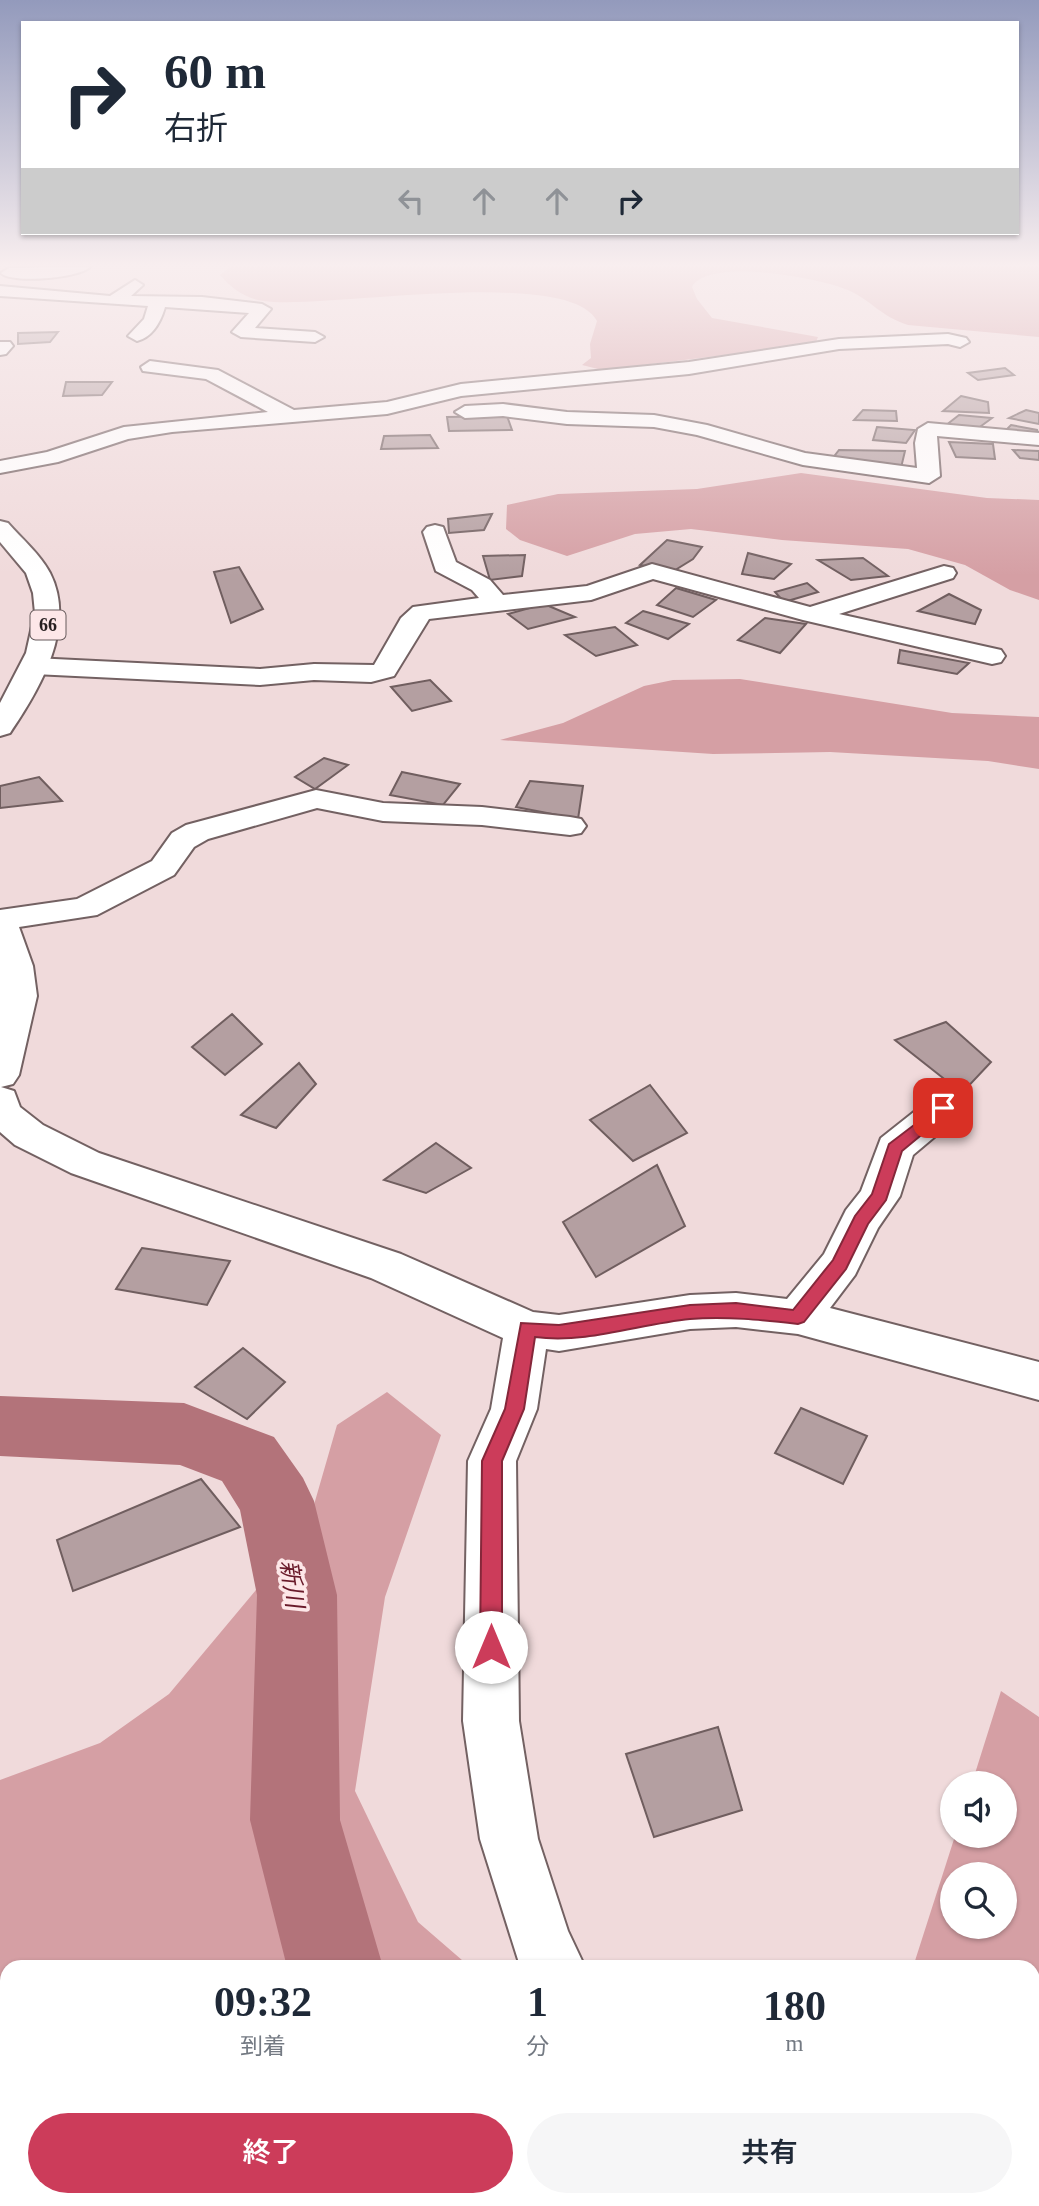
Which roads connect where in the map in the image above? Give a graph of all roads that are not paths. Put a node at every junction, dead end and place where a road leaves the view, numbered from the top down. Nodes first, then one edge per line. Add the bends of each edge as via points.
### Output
1 (176, 370) edge
2 (669, 370) edge
3 (415, 402) junction
4 (1007, 415) dead end
5 (295, 418) junction
6 (994, 435) junction
7 (1039, 439) edge
8 (0, 467) edge
9 (0, 528) edge
10 (435, 532) dead end
11 (944, 573) dead end
12 (498, 605) junction
13 (812, 615) junction
14 (992, 656) dead end
15 (34, 666) junction
16 (0, 727) edge
17 (570, 825) dead end
18 (0, 921) edge
19 (0, 1075) edge
20 (0, 1100) edge
21 (943, 1108) dead end
22 (798, 1317) junction
23 (527, 1329) junction
24 (1039, 1381) edge
25 (550, 1960) edge

1 - 5 street via 211,374
2 - 3 street via 461,390
3 - 5 street
3 - 6 street via 460,411 503,410 674,424 810,461 929,476 928,429
4 - 6 street
5 - 8 street via 124,433 51,458
6 - 7 street
9 - 15 street, 66 via 37,571 49,597 48,628
10 - 12 street via 445,566 481,584
11 - 13 street
12 - 13 street via 591,593 652,571
12 - 15 street via 422,612 384,670 371,674 260,677
13 - 14 street
15 - 16 street, 66
17 - 18 street via 383,812 316,799 197,832 183,840 163,867 85,908
18 - 19 street via 16,966 19,996
20 - 23 street via 2,1113 29,1135 85,1163 386,1266
21 - 22 street via 895,1148 880,1196 861,1221 840,1264
22 - 23 street via 736,1310 690,1312 559,1333
22 - 24 street
23 - 25 street via 514,1409 492,1461 491,1721 509,1839

